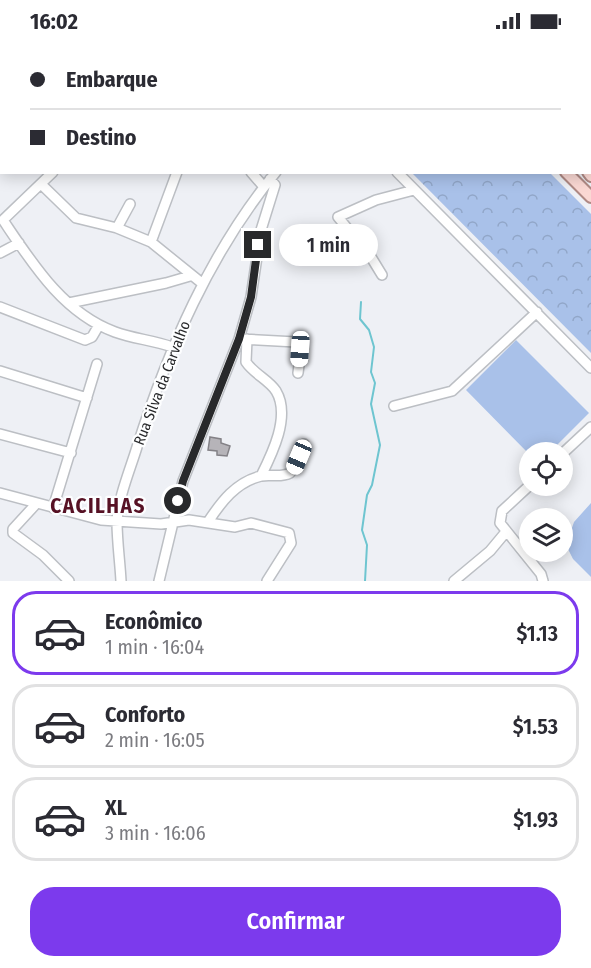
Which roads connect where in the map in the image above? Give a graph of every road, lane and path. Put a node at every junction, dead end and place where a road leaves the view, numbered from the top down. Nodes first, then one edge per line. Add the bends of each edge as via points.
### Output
1 (51, 174) edge
2 (176, 174) edge
3 (253, 174) edge
4 (399, 174) edge
5 (568, 174) edge
6 (273, 176) edge
7 (42, 185) junction
8 (264, 187) junction
9 (414, 190) junction
10 (591, 197) edge
11 (130, 204) dead end
12 (2, 218) edge
13 (117, 228) junction
14 (151, 242) junction
15 (19, 243) junction
16 (0, 253) edge
17 (382, 275) dead end
18 (190, 276) junction
19 (203, 284) junction
20 (69, 303) junction
21 (0, 307) edge
22 (537, 312) junction
23 (99, 324) junction
24 (243, 339) junction
25 (172, 347) junction
26 (97, 364) dead end
27 (591, 368) edge
28 (0, 371) edge
29 (298, 373) dead end
30 (87, 398) junction
31 (394, 406) dead end
32 (591, 428) edge
33 (0, 434) edge
34 (304, 444) dead end
35 (573, 444) edge
36 (71, 453) junction
37 (261, 476) junction
38 (0, 493) edge
39 (519, 495) edge
40 (36, 504) junction
41 (53, 508) junction
42 (117, 520) junction
43 (173, 521) junction
44 (208, 522) junction
45 (505, 532) junction
46 (69, 581) edge
47 (121, 581) edge
48 (159, 581) edge
49 (267, 581) edge
50 (454, 581) edge
51 (543, 581) edge

1 - 7 street
2 - 14 street
3 - 8 street
4 - 9 street
5 - 10 main road
6 - 8 street, Rua Silva da Carvalho
6 - 24 street via 275,185 261,230
7 - 12 street
7 - 13 street via 76,218
8 - 19 street, Rua Silva da Carvalho
9 - 17 street via 376,200 338,217
9 - 22 street
11 - 13 street
12 - 15 street
13 - 14 street
14 - 18 street
15 - 16 street
15 - 20 street via 41,277
18 - 19 street
18 - 20 street
19 - 25 street, Rua Silva da Carvalho
20 - 23 street
21 - 23 street via 85,340 92,337
22 - 27 street
22 - 31 street via 452,391
23 - 25 street
24 - 29 street via 296,342 300,349
24 - 37 street via 246,362 275,390 281,408 277,438
24 - 43 street via 183,481
25 - 42 street, Rua Silva da Carvalho
26 - 30 street
28 - 30 street
30 - 36 street
32 - 35 street
33 - 36 street
34 - 37 street via 290,473
36 - 41 street
37 - 44 street via 229,492
38 - 40 street
39 - 45 street via 501,511 500,523
40 - 41 street
40 - 46 street via 13,532
41 - 42 street
42 - 43 street via 161,524
42 - 47 street, Rua Silva da Carvalho
43 - 44 street
43 - 48 street
44 - 49 street via 235,527 251,523 291,535 291,543
45 - 50 street via 490,551
45 - 51 street

